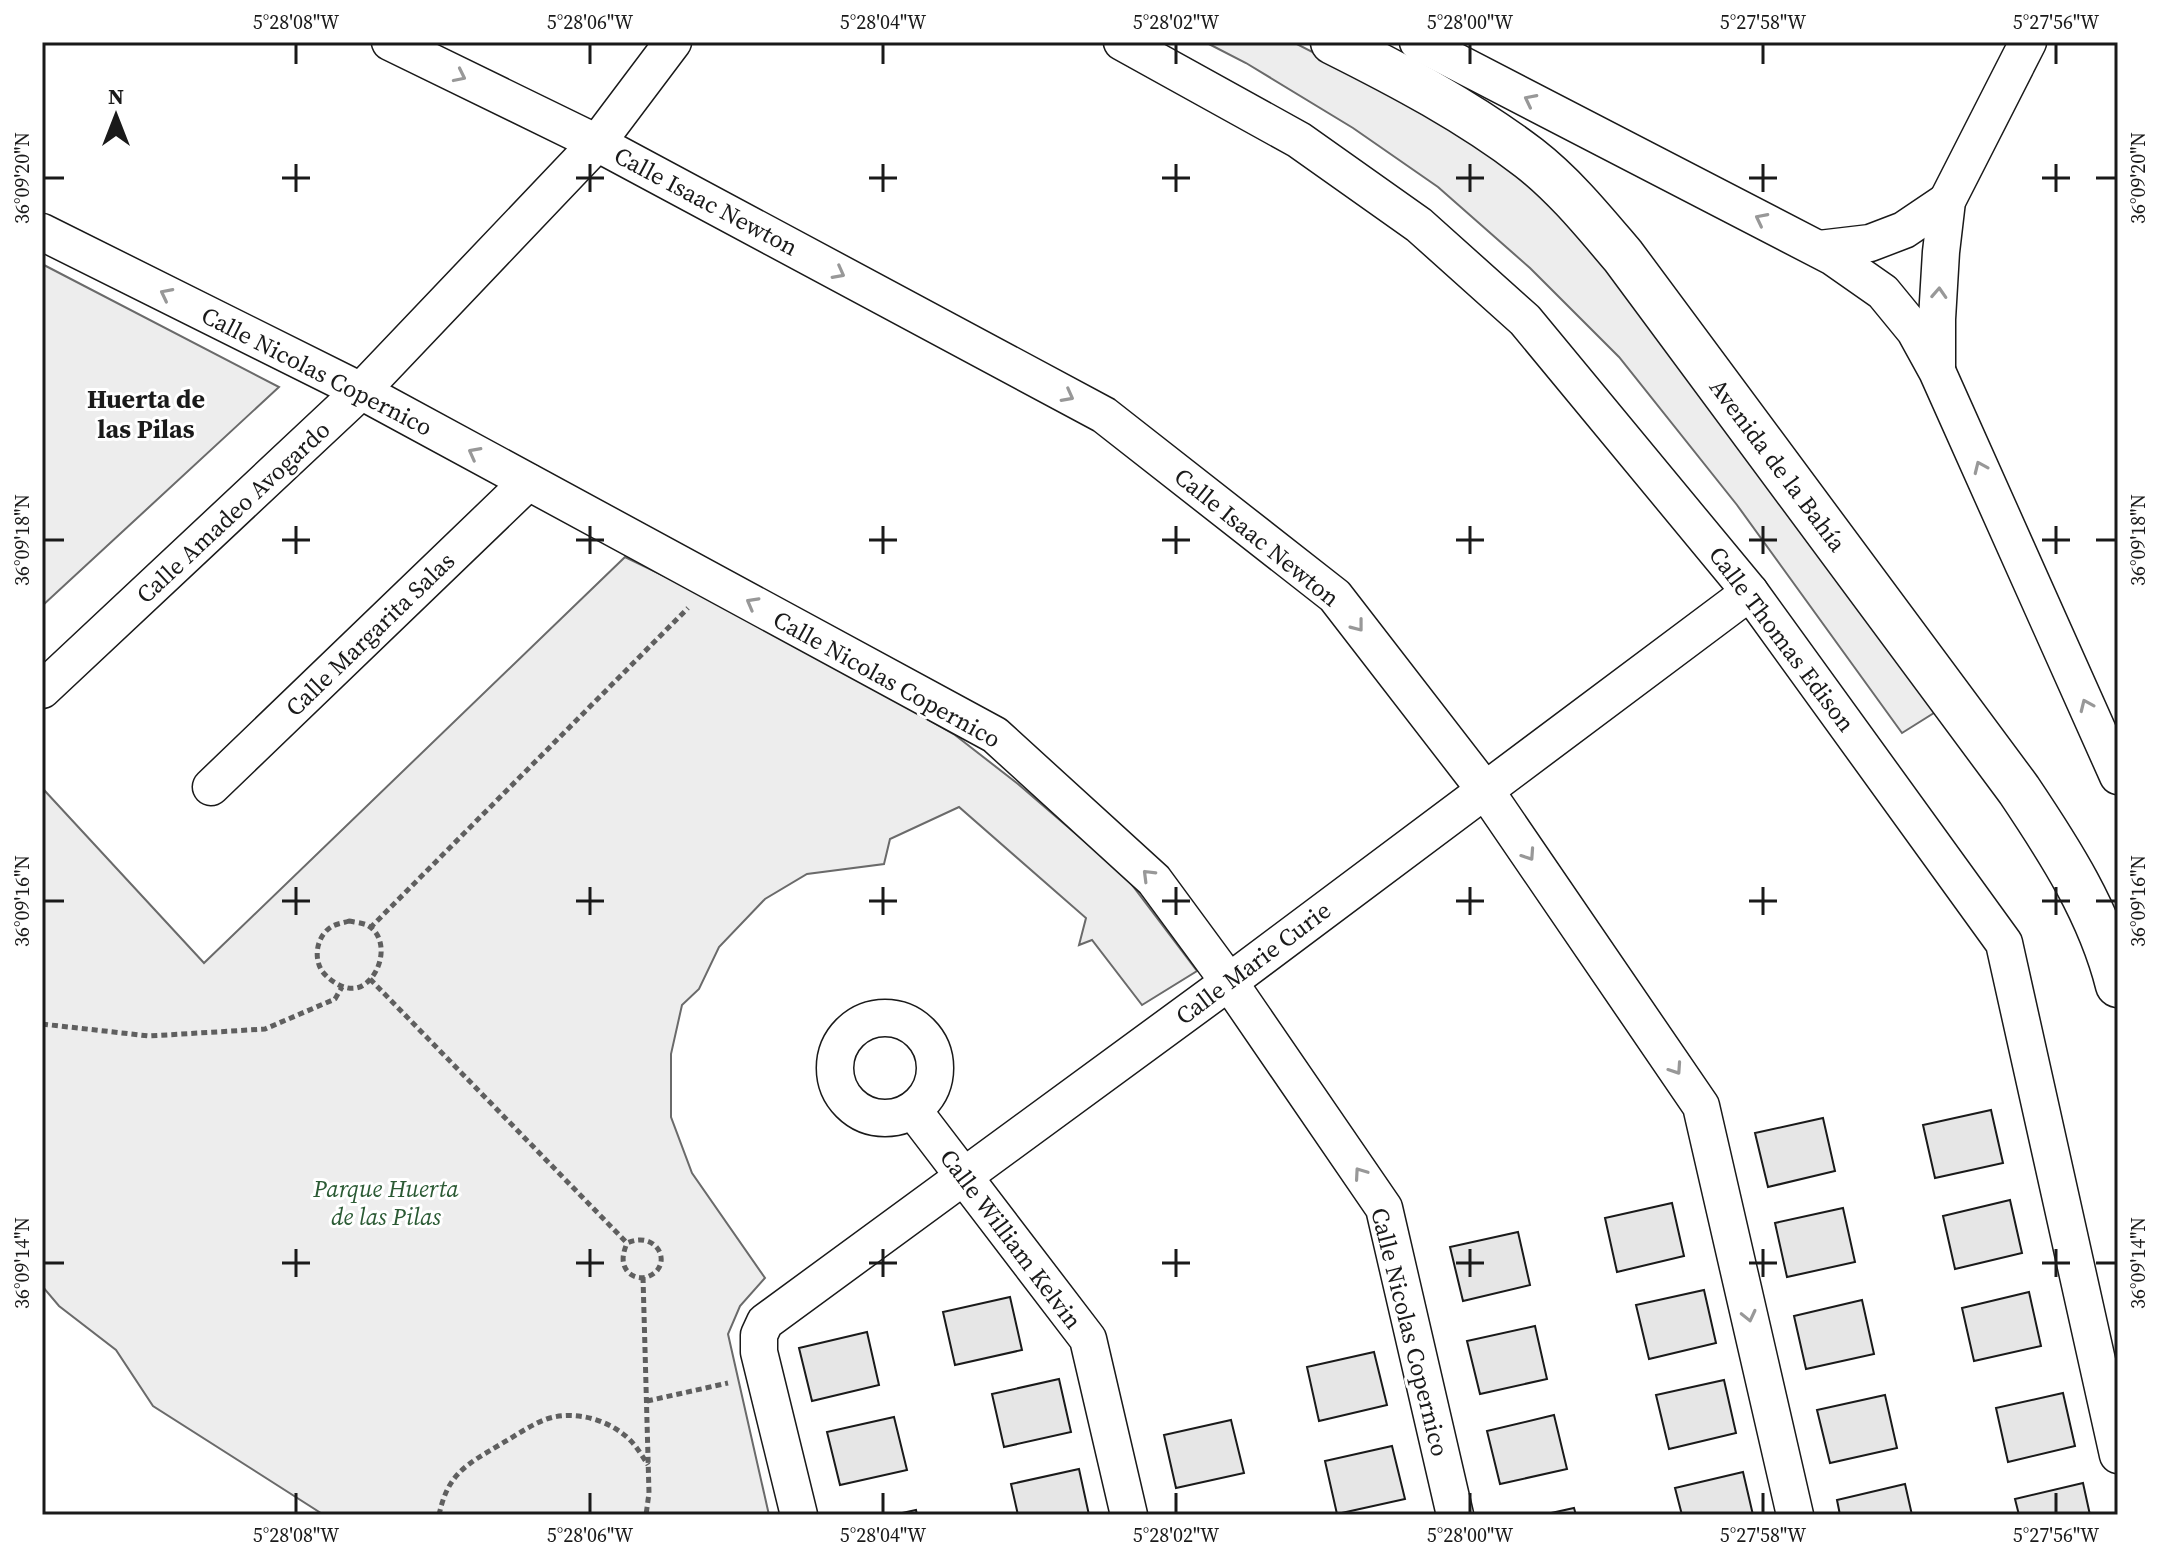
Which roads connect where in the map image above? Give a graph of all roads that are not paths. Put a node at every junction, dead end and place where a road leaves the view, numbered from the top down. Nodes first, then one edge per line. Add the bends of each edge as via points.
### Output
1 (390, 42) edge
2 (673, 42) edge
3 (1122, 42) edge
4 (1333, 42) edge
5 (1418, 42) edge
6 (2028, 42) edge
7 (597, 143) junction
8 (1947, 201) junction
9 (42, 232) edge
10 (1819, 249) junction
11 (1937, 371) junction
12 (361, 391) junction
13 (528, 482) junction
14 (1750, 592) junction
15 (42, 690) edge
16 (2118, 776) edge
17 (211, 787) dead end
18 (1485, 790) junction
19 (1229, 982) junction
20 (2118, 985) edge
21 (913, 1110) dead end
22 (963, 1177) junction
23 (2118, 1455) edge
24 (799, 1515) edge
25 (1129, 1515) edge
26 (1455, 1515) edge
27 (1795, 1515) edge

1 -> 7 street, Calle Isaac Newton
2 - 7 street, Calle Amadeo Avogardo
3 - 14 street, Calle Thomas Edison via 1299,140 1419,225 1525,320
4 - 20 street, Avenida de la Bahía via 1411,81 1531,159 1623,256 2019,790 2086,898
10 -> 5 street
6 - 8 street
7 - 12 street, Calle Amadeo Avogardo
7 -> 18 street, Calle Isaac Newton via 1104,415 1335,596
8 - 10 street via 1904,230 1870,243
11 -> 8 street
12 -> 9 street, Calle Nicolas Copernico
10 - 11 street via 1883,292 1915,331
16 -> 11 street
13 -> 12 street, Calle Nicolas Copernico
12 - 15 street, Calle Amadeo Avogardo
13 - 17 street, Calle Margarita Salas
19 -> 13 street, Calle Nicolas Copernico via 1154,880 995,735
14 - 18 street, Calle Marie Curie
14 - 23 street, Calle Thomas Edison via 2004,943
18 - 19 street, Calle Marie Curie
18 -> 27 street, Calle Isaac Newton via 1701,1106
19 - 22 street, Calle Marie Curie
26 -> 19 street, Calle Nicolas Copernico via 1384,1208
21 - 22 street, Calle William Kelvin
22 - 24 street, Calle Marie Curie via 765,1322 759,1352
22 - 25 street, Calle William Kelvin via 1088,1339

